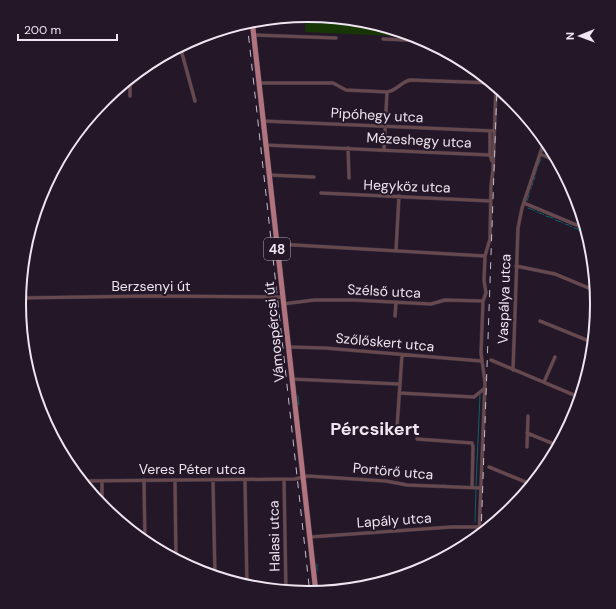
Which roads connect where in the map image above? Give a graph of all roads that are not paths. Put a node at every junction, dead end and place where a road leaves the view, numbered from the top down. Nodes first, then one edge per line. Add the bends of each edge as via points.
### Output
1 (253, 27) edge
2 (254, 35) junction
3 (336, 38) dead end
4 (383, 39) dead end
5 (407, 40) edge
6 (182, 52) edge
7 (483, 83) edge
8 (259, 84) junction
9 (130, 85) edge
10 (386, 92) junction
11 (495, 93) edge
12 (130, 96) dead end
13 (195, 101) dead end
14 (263, 120) junction
15 (384, 126) junction
16 (492, 131) junction
17 (266, 145) junction
18 (542, 147) edge
19 (348, 148) junction
20 (384, 150) junction
21 (540, 154) junction
22 (490, 155) junction
23 (550, 158) edge
24 (493, 163) junction
25 (269, 174) junction
26 (314, 176) dead end
27 (349, 178) dead end
28 (321, 193) dead end
29 (399, 196) junction
30 (491, 201) junction
31 (524, 203) junction
32 (580, 227) edge
33 (276, 244) junction
34 (396, 250) junction
35 (485, 256) junction
36 (516, 266) junction
37 (590, 288) edge
38 (282, 297) junction
39 (26, 298) edge
40 (483, 301) junction
41 (396, 302) junction
42 (283, 304) junction
43 (395, 316) dead end
44 (540, 321) dead end
45 (588, 341) edge
46 (288, 347) junction
47 (402, 355) junction
48 (555, 357) dead end
49 (491, 360) dead end
50 (481, 361) junction
51 (513, 370) junction
52 (291, 379) junction
53 (544, 382) junction
54 (399, 384) junction
55 (485, 388) junction
56 (399, 393) junction
57 (576, 396) edge
58 (528, 416) dead end
59 (397, 427) dead end
60 (527, 433) junction
61 (417, 439) dead end
62 (554, 444) edge
63 (527, 447) dead end
64 (489, 467) dead end
65 (303, 478) junction
66 (284, 479) junction
67 (144, 480) junction
68 (175, 480) junction
69 (213, 480) junction
70 (245, 480) junction
71 (88, 481) edge
72 (102, 481) junction
73 (527, 482) edge
74 (472, 487) junction
75 (481, 488) junction
76 (102, 498) edge
77 (479, 527) joint
78 (145, 535) edge
79 (310, 537) junction
80 (176, 554) edge
81 (214, 571) edge
82 (247, 580) edge
83 (286, 586) edge
84 (315, 587) edge

1 - 2 main road, Vámospércsi út / 48
2 - 3 street
2 - 8 main road, Vámospércsi út / 48
4 - 5 street
6 - 13 street
7 - 10 street via 411,80
8 - 10 street via 332,83 346,90
8 - 14 main road, Vámospércsi út / 48
9 - 12 street
10 - 15 street
11 - 16 street
14 - 15 street, Pipóhegy utca
14 - 17 main road, Vámospércsi út / 48
15 - 16 street, Pipóhegy utca
15 - 20 street
16 - 22 street
16 - 24 street
17 - 19 street, Mézeshegy utca
17 - 25 main road, Vámospércsi út / 48
18 - 21 street, Vaspálya utca
19 - 20 street, Mézeshegy utca
19 - 27 street, Mézeshegy utca
20 - 22 street, Mézeshegy utca
21 - 23 street
21 - 31 street, Vaspálya utca
22 - 24 street
24 - 30 street
25 - 26 street
25 - 33 main road, Vámospércsi út / 48
28 - 29 street, Hegyköz utca
29 - 30 street, Hegyköz utca
29 - 34 street
30 - 35 street via 490,242
31 - 32 street
31 - 36 street, Vaspálya utca via 518,230
33 - 34 street
33 - 38 main road, Vámospércsi út / 48
34 - 35 street
35 - 40 street via 486,293
36 - 37 street via 557,274
36 - 51 street, Vaspálya utca
38 - 39 street, Berzsenyi út
38 - 42 main road, Vámospércsi út / 48
40 - 41 street, Szélső utca via 445,300 432,304
40 - 50 street
41 - 42 street, Szélső utca via 314,300
41 - 43 street
42 - 46 main road, Vámospércsi út / 48
44 - 45 street
46 - 47 street, Szőlőskert utca
46 - 52 main road, Vámospércsi út / 48
47 - 50 street, Szőlőskert utca
47 - 54 street
48 - 53 street
49 - 51 street
50 - 55 street
51 - 53 street
52 - 54 street
52 - 65 main road, Vámospércsi út / 48
53 - 57 street
54 - 56 street
55 - 56 street via 474,397
55 - 75 street
56 - 59 street
58 - 60 street
60 - 62 street
60 - 63 street
61 - 74 street via 472,443
64 - 73 street
65 - 66 street, Veres Péter utca
65 - 74 street, Portörő utca via 347,478 405,485
65 - 79 main road, Vámospércsi út / 48
66 - 70 street, Veres Péter utca
66 - 83 street, Halasi utca
67 - 68 street, Veres Péter utca
67 - 72 street, Veres Péter utca
67 - 78 street
68 - 69 street, Veres Péter utca
68 - 80 street
69 - 70 street, Veres Péter utca
69 - 81 street
70 - 82 street
71 - 72 street, Veres Péter utca
72 - 76 street
74 - 75 street, Portörő utca
75 - 77 street
77 - 79 street, Lapály utca
79 - 84 main road, Vámospércsi út / 48

